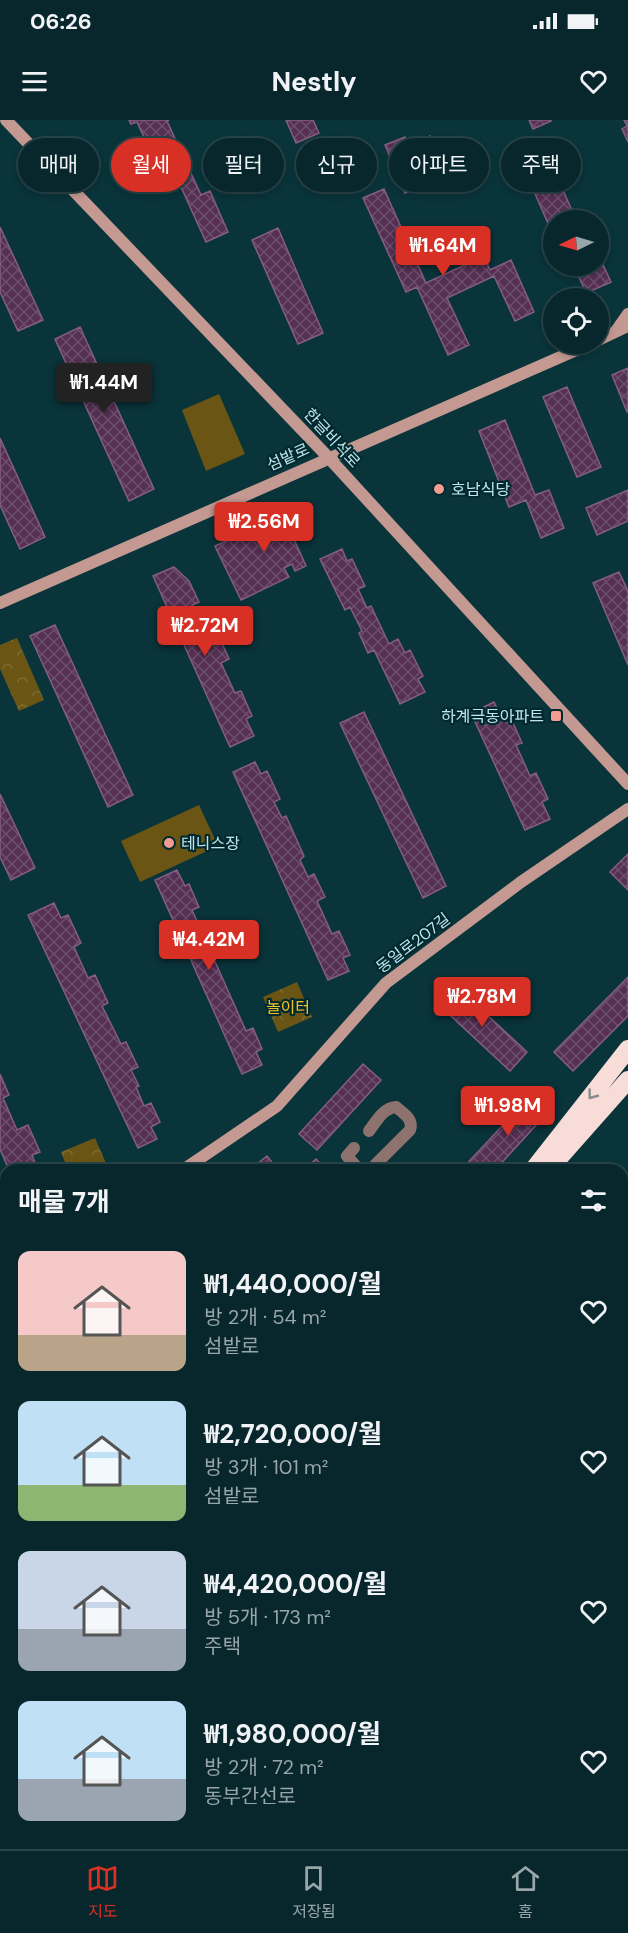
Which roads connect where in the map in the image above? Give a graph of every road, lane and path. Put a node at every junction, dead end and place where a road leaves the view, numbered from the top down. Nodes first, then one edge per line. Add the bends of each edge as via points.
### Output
1 (6, 120) edge
2 (628, 314) edge
3 (628, 326) edge
4 (622, 332) edge
5 (567, 354) edge
6 (328, 457) junction
7 (0, 603) edge
8 (628, 784) edge
9 (628, 809) edge
10 (628, 1048) edge
11 (628, 1080) edge
12 (369, 1131) dead end
13 (354, 1148) dead end
14 (192, 1164) edge
15 (354, 1164) edge
16 (376, 1164) edge
17 (537, 1164) edge
18 (553, 1164) edge

1 - 6 main road, 한글비석로
2 - 4 main road
3 - 4 main road
5 - 6 main road, 섬밭로
6 - 7 main road, 섬밭로
6 - 8 main road, 한글비석로
9 - 14 main road, 동일로207길 via 521,882 386,984 277,1106
10 -> 17 highway
11 - 18 highway
12 - 16 street via 391,1107 396,1107 412,1125
13 - 15 street via 347,1156

